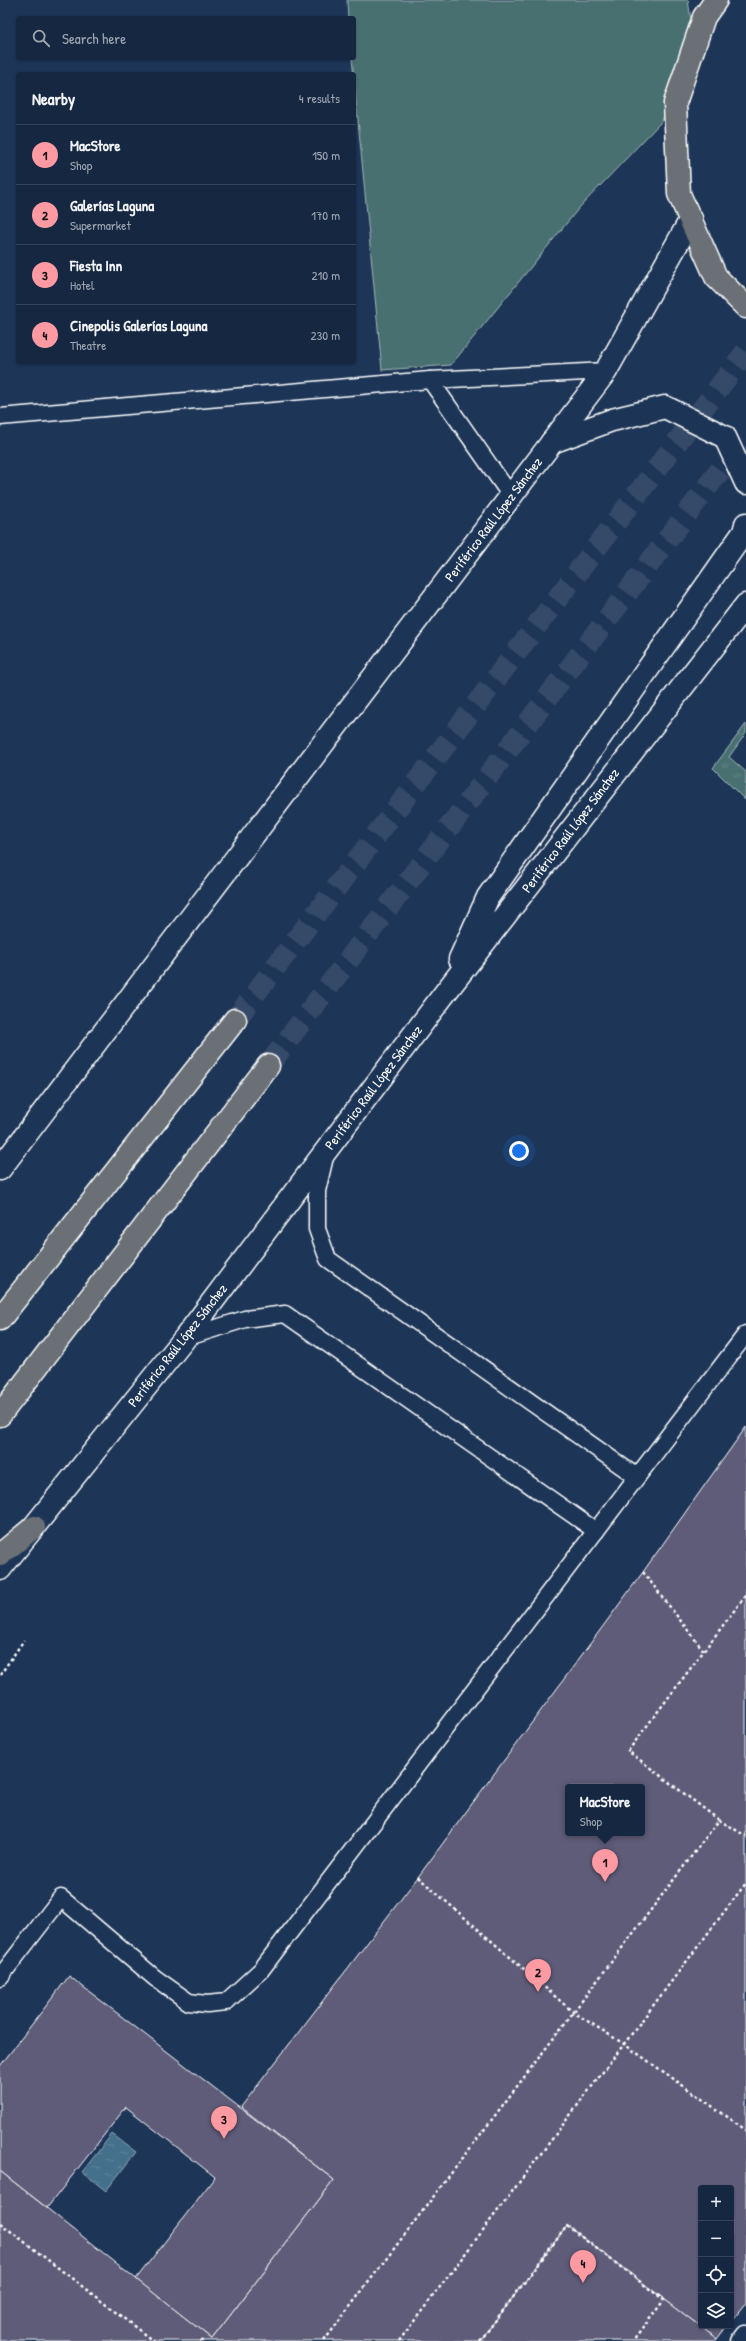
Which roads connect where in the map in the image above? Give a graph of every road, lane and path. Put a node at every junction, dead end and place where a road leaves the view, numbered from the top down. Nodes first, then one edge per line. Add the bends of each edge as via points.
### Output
1 (716, 0) edge
2 (690, 219) junction
3 (746, 307) edge
4 (606, 371) junction
5 (430, 380) junction
6 (0, 417) edge
7 (552, 442) junction
8 (746, 483) edge
9 (511, 496) junction
10 (746, 524) edge
11 (746, 604) edge
12 (445, 993) junction
13 (235, 1020) tunnel mouth
14 (268, 1066) tunnel mouth
15 (330, 1143) junction
16 (0, 1169) edge
17 (0, 1319) edge
18 (746, 1334) edge
19 (185, 1338) junction
20 (0, 1415) edge
21 (637, 1477) junction
22 (34, 1527) junction
23 (596, 1531) junction
24 (0, 1555) edge
25 (0, 1570) edge
26 (643, 1572) dead end
27 (746, 1595) edge
28 (24, 1640) dead end
29 (704, 1651) junction
30 (0, 1675) edge
31 (719, 1820) junction
32 (746, 1836) edge
33 (418, 1877) dead end
34 (746, 1883) edge
35 (0, 1977) edge
36 (573, 2012) junction
37 (624, 2044) junction
38 (746, 2130) edge
39 (0, 2223) edge
40 (746, 2333) edge
41 (153, 2341) edge
42 (200, 2341) edge
43 (203, 2341) edge
44 (324, 2341) edge
45 (399, 2341) edge
46 (480, 2341) edge
47 (633, 2341) edge
48 (740, 2341) edge

1 - 2 main road via 704,17 675,104 679,194
2 - 3 main road via 716,277
2 - 4 main road, Periférico Raúl López Sánchez
4 - 5 lane
4 - 7 main road, Periférico Raúl López Sánchez
5 - 6 lane
5 - 9 lane
7 - 8 main road via 612,420 665,407 725,437
7 - 9 main road, Periférico Raúl López Sánchez
9 - 16 main road, Periférico Raúl López Sánchez
10 - 12 main road via 744,532 488,897
11 - 12 main road, Periférico Raúl López Sánchez
12 - 15 main road, Periférico Raúl López Sánchez
13 - 17 main road
14 - 20 main road
15 - 19 main road, Periférico Raúl López Sánchez
15 - 21 lane via 317,1191 317,1229 328,1259
18 - 21 lane
19 - 22 main road, Periférico Raúl López Sánchez
19 - 23 lane via 245,1319 285,1314
21 - 23 lane
22 - 24 main road
22 - 25 main road, Periférico Raúl López Sánchez
23 - 35 lane via 261,1970 226,2002 189,2002 155,1978 61,1898
26 - 29 path
27 - 29 path
28 - 30 path
29 - 31 path via 628,1751
31 - 32 path
31 - 36 path
33 - 36 path
34 - 37 path
36 - 37 path
36 - 44 path
37 - 38 path
37 - 45 path
39 - 41 path
40 - 48 lane
42 - 43 path
46 - 47 path via 567,2226 664,2300

